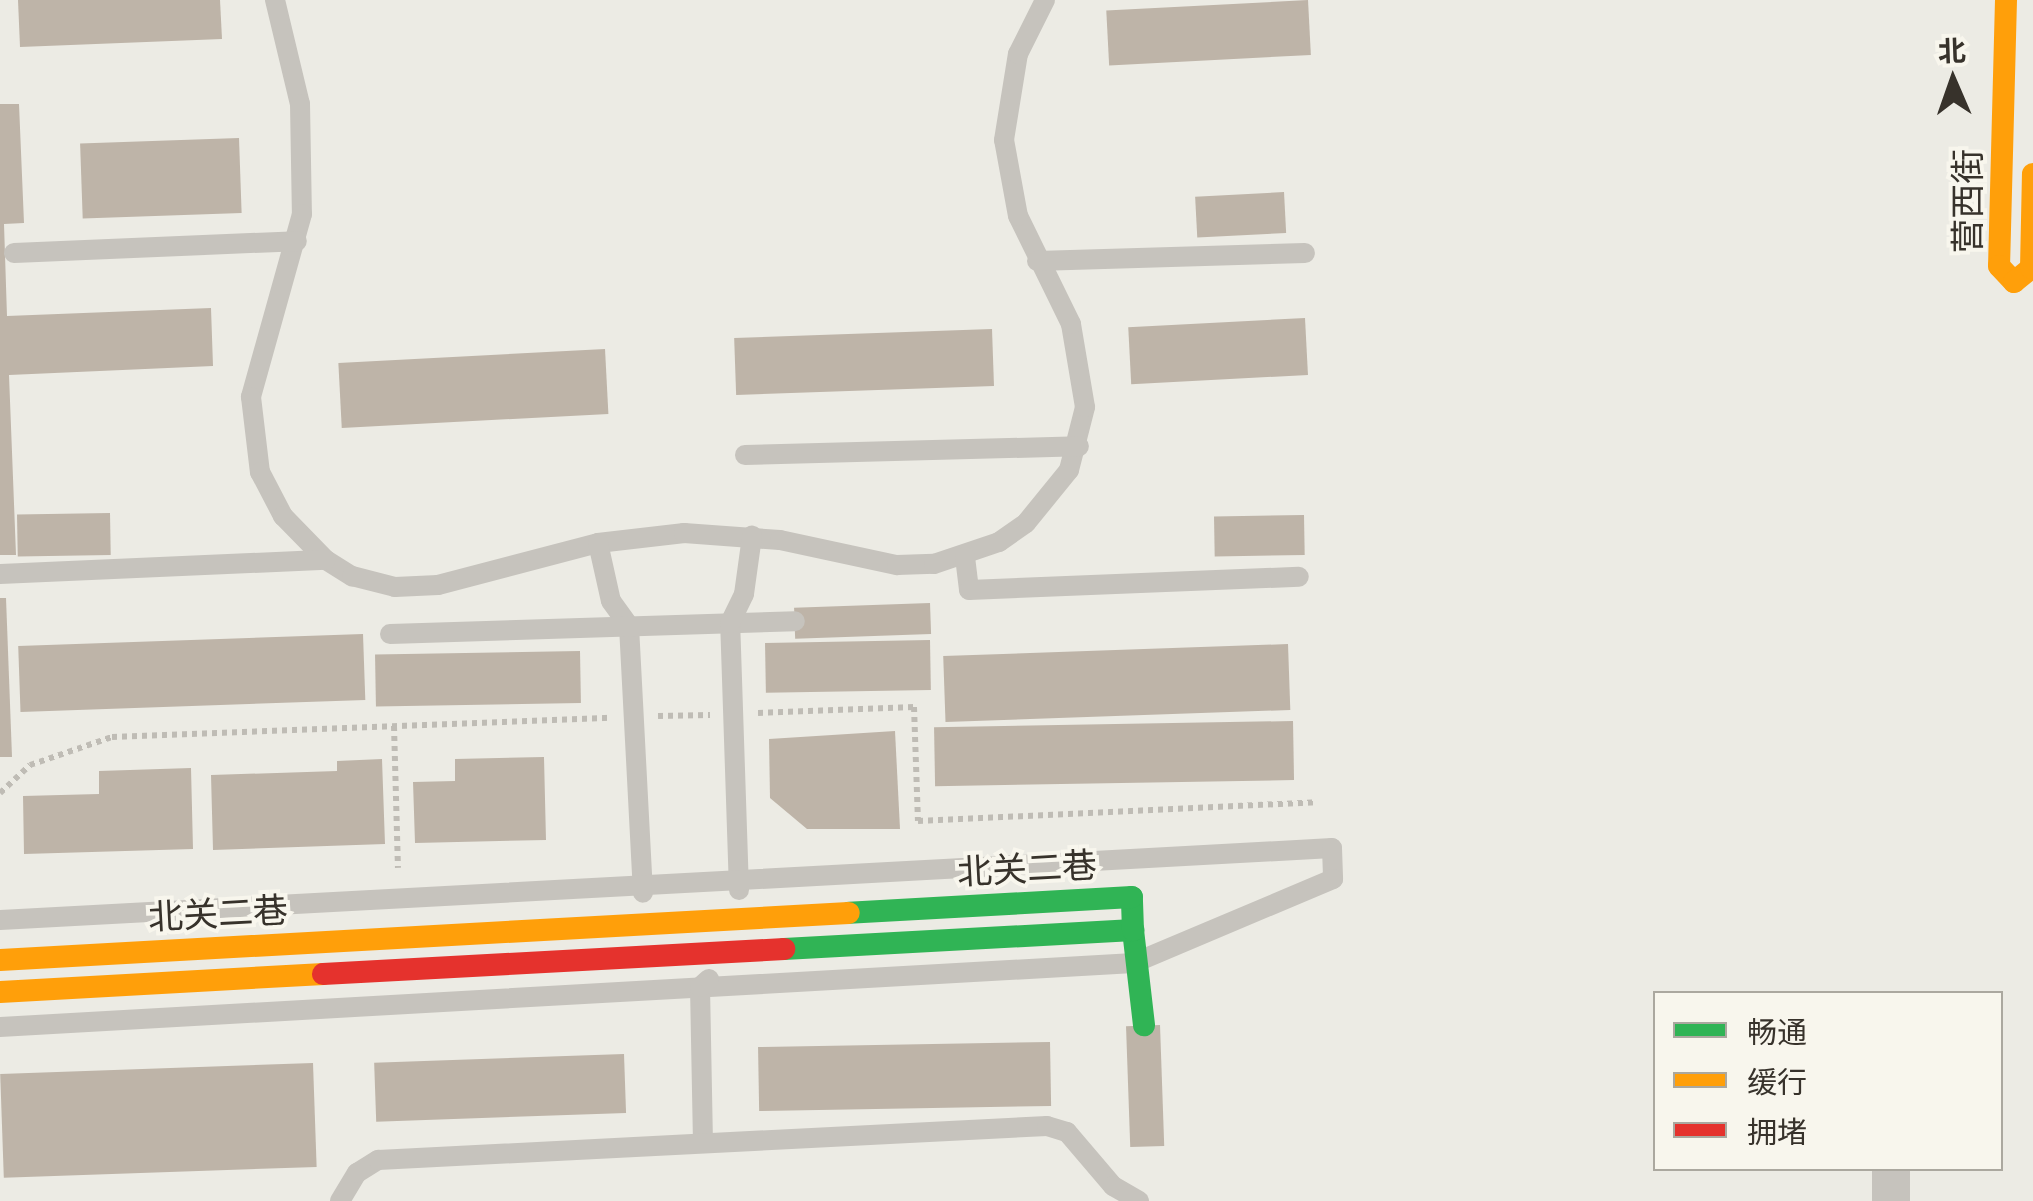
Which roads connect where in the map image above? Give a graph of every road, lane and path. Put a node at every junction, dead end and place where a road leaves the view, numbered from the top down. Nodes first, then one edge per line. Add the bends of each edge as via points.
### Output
1 (274, 0) edge
2 (1045, 0) edge
3 (2006, 0) edge
4 (2033, 174) edge
5 (297, 241) junction
6 (14, 253) dead end
7 (1305, 254) dead end
8 (1037, 261) junction
9 (1079, 446) junction
10 (745, 455) dead end
11 (752, 536) junction
12 (598, 544) junction
13 (965, 557) junction
14 (326, 560) junction
15 (0, 574) edge
16 (1299, 576) dead end
17 (795, 621) dead end
18 (730, 623) junction
19 (630, 626) junction
20 (390, 634) dead end
21 (733, 714) junction
22 (634, 717) junction
23 (394, 726) junction
24 (0, 793) edge
25 (1317, 802) dead end
26 (398, 868) dead end
27 (739, 878) junction
28 (642, 884) junction
29 (740, 919) junction
30 (0, 920) edge
31 (644, 924) junction
32 (1133, 930) junction
33 (742, 951) junction
34 (646, 956) junction
35 (0, 960) edge
36 (1134, 964) junction
37 (700, 987) junction
38 (0, 992) edge
39 (1144, 1025) dead end
40 (0, 1026) edge
41 (703, 1144) junction
42 (1892, 1171) edge
43 (340, 1201) edge
44 (1139, 1201) edge
45 (1891, 1201) edge

1 - 5 lane via 300,104
2 - 8 lane via 1018,54 1004,140 1018,216
3 - 4 street, 营西街 via 1998,266 2014,282 2031,268
5 - 6 lane
5 - 14 lane via 251,397 252,434 260,472 283,516
7 - 8 lane
8 - 9 lane via 1072,324 1085,407
9 - 10 lane
9 - 13 lane via 1069,470 1026,523
11 - 12 lane via 684,533
11 - 13 lane via 897,566
11 - 18 lane via 744,594
12 - 14 lane via 438,586 395,587 352,576
12 - 19 lane via 611,600
13 - 16 lane via 969,590
14 - 15 lane
17 - 18 lane
18 - 19 lane
18 - 21 lane
19 - 20 lane
19 - 22 lane
21 - 22 path
21 - 25 path via 914,707 918,821
21 - 27 lane
22 - 23 path
22 - 28 lane
23 - 24 path via 112,737 30,765
23 - 26 path
27 - 28 lane
27 - 29 lane
27 - 36 lane via 1332,848 1333,880
28 - 30 lane
28 - 31 lane
29 - 31 street, 北关二巷
29 - 32 street, 北关二巷 via 1132,897
29 - 33 lane
31 - 34 lane
31 - 35 street, 北关二巷
32 - 33 street, 北关二巷
32 - 36 street
33 - 34 street, 北关二巷
33 - 37 lane
34 - 37 lane
34 - 38 street, 北关二巷
36 - 37 lane
36 - 39 street
37 - 40 lane
37 - 41 lane
41 - 43 lane via 378,1160 357,1172
41 - 44 lane via 1048,1126 1067,1132 1113,1186
42 - 45 street

